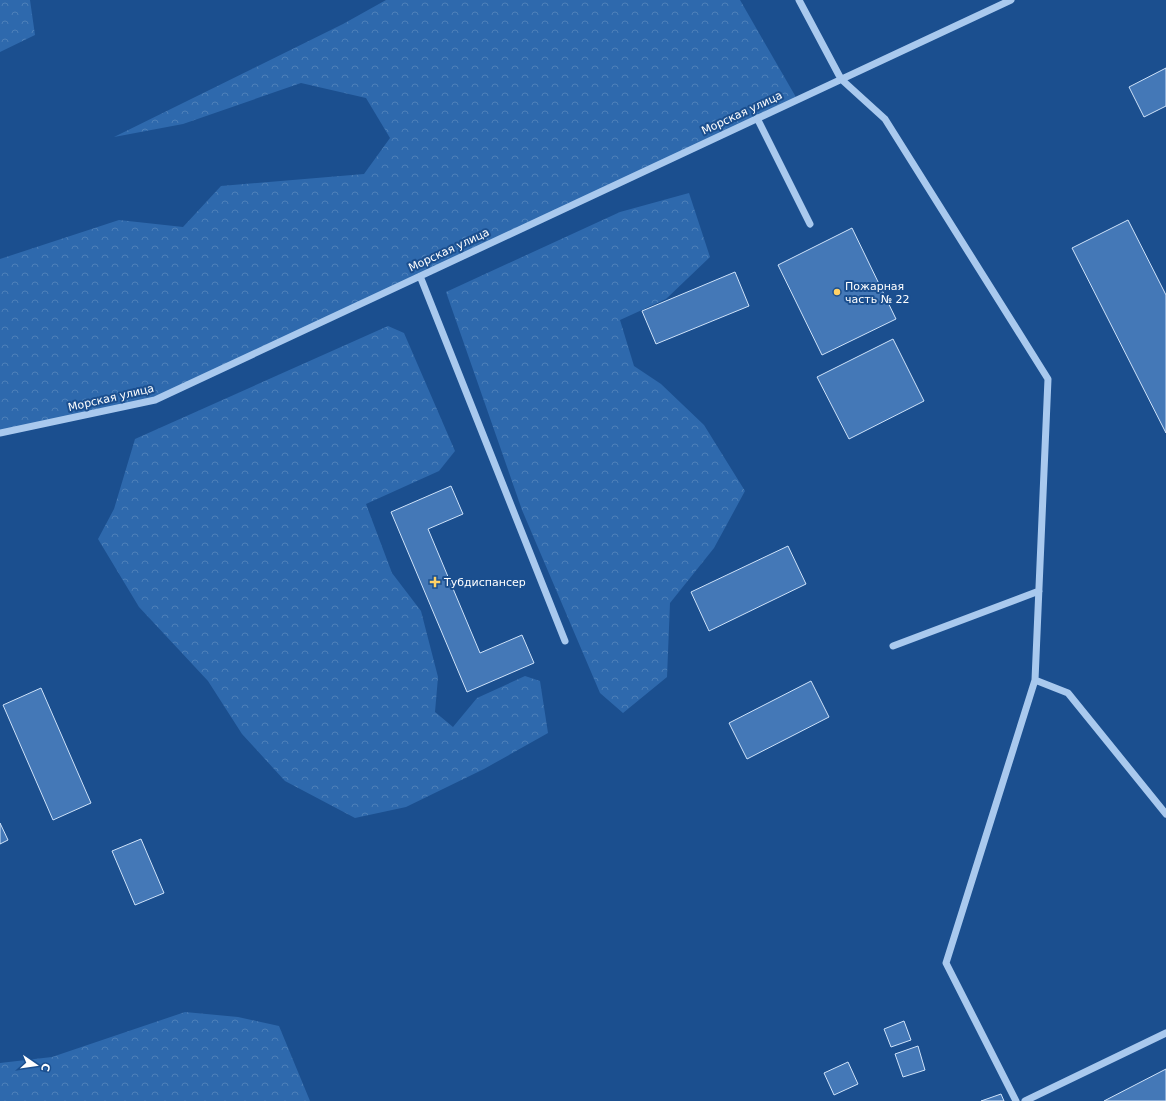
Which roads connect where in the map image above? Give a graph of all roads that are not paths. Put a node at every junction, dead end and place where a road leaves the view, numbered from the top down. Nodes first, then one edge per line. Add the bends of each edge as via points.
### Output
1 (799, 0) edge
2 (1011, 0) edge
3 (841, 79) junction
4 (757, 118) junction
5 (810, 224) dead end
6 (420, 276) junction
7 (0, 433) edge
8 (1039, 591) junction
9 (564, 641) dead end
10 (892, 646) dead end
11 (1035, 680) junction
12 (1166, 814) edge
13 (1166, 1033) edge
14 (1016, 1101) edge
15 (1025, 1101) edge

1 - 3 street
2 - 3 street, Морская улица
3 - 4 street, Морская улица
3 - 8 street via 885,119 1048,379
4 - 5 street
4 - 6 street, Морская улица
6 - 7 street, Морская улица via 155,400
6 - 9 street
8 - 10 street
8 - 11 street
11 - 12 street via 1068,693
11 - 14 street via 946,963
13 - 15 street

